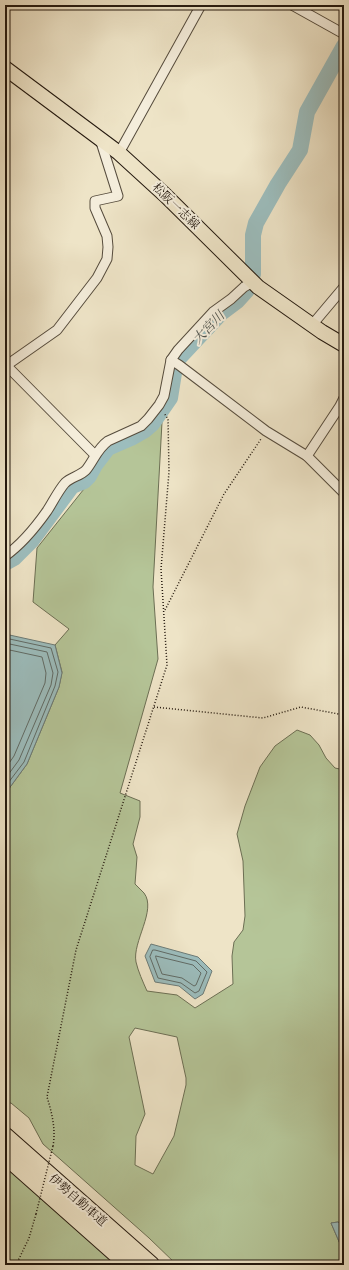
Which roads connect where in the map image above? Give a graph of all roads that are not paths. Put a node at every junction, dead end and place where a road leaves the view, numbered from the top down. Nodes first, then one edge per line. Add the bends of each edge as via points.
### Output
1 (201, 5) edge
2 (292, 5) edge
3 (344, 34) edge
4 (5, 68) edge
5 (99, 138) junction
6 (119, 153) junction
7 (250, 282) junction
8 (344, 287) edge
9 (312, 325) junction
10 (344, 345) edge
11 (174, 362) junction
12 (6, 364) edge
13 (344, 398) edge
14 (95, 455) junction
15 (307, 456) junction
16 (344, 493) edge
17 (5, 556) edge
18 (5, 1136) edge
19 (5, 1155) edge
20 (129, 1265) edge
21 (151, 1265) edge

1 - 6 street
2 - 3 street
4 - 5 main road, 松阪一志線
5 - 6 main road, 松阪一志線
5 - 12 street via 118,196 95,202 107,236 107,259 97,278 57,330
6 - 7 main road, 松阪一志線 via 165,195
7 - 9 main road, 松阪一志線
7 - 11 street via 213,312 178,350
8 - 9 street
9 - 10 main road, 松阪一志線
11 - 14 street via 161,408 141,426 103,444
11 - 15 street via 266,431
12 - 14 street
13 - 15 street
14 - 17 street via 87,469 66,483 26,537
15 - 16 street
18 - 21 highway, 伊勢自動車道
19 - 20 highway, 伊勢自動車道

